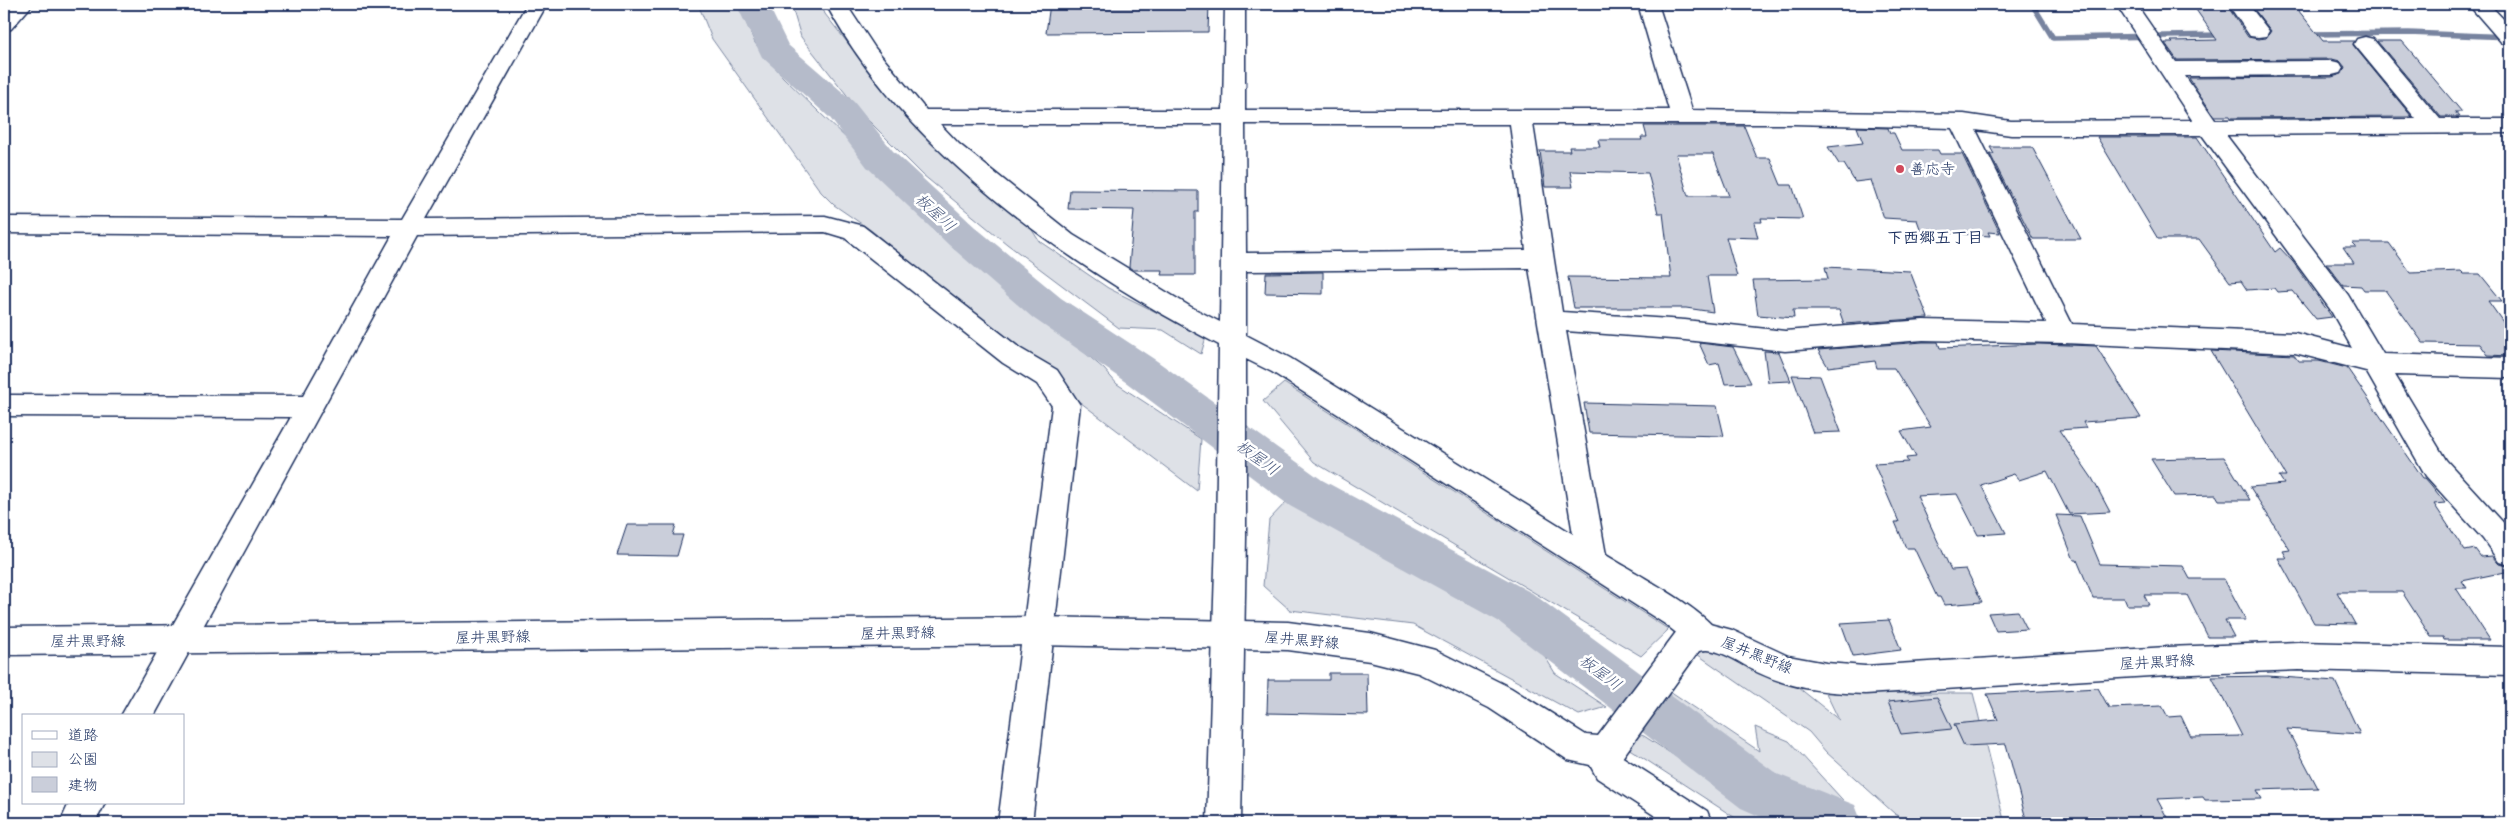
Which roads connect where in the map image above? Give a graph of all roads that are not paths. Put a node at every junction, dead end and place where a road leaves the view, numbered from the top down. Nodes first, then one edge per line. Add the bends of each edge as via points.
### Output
1 (23, 4) edge
2 (537, 4) edge
3 (836, 4) edge
4 (1236, 4) edge
5 (1648, 4) edge
6 (2126, 4) edge
7 (2238, 4) edge
8 (2478, 4) edge
9 (4, 24) edge
10 (2258, 31) dead end
11 (2510, 38) edge
12 (2364, 44) dead end
13 (2332, 68) dead end
14 (2170, 69) junction
15 (1235, 116) junction
16 (1520, 116) junction
17 (1683, 116) junction
18 (920, 117) junction
19 (1960, 121) junction
20 (2434, 126) junction
21 (2510, 126) edge
22 (2209, 128) junction
23 (4, 225) edge
24 (409, 228) junction
25 (1540, 259) junction
26 (1232, 262) junction
27 (1552, 322) junction
28 (2064, 333) junction
29 (1233, 345) junction
30 (2377, 364) junction
31 (2510, 368) edge
32 (4, 405) edge
33 (311, 407) junction
34 (2510, 553) edge
35 (1592, 560) junction
36 (1037, 631) junction
37 (1228, 636) junction
38 (1696, 639) junction
39 (4, 641) edge
40 (179, 641) junction
41 (2510, 661) edge
42 (138, 714) edge
43 (1605, 750) junction
44 (87, 804) edge
45 (77, 823) edge
46 (1015, 823) edge
47 (1224, 823) edge
48 (1695, 823) edge

1 - 9 street
2 - 24 street
3 - 18 street via 867,52
4 - 15 street
5 - 17 street
6 - 14 street
7 - 10 street
8 - 11 street
12 - 20 street
13 - 14 street
14 - 22 street
15 - 16 street
15 - 18 street
15 - 26 street
16 - 17 street
16 - 25 street
17 - 19 street
18 - 29 street via 951,149 1064,241
19 - 22 street via 2011,128
19 - 28 street
20 - 21 street
20 - 22 street
22 - 30 street via 2339,302
23 - 24 street
24 - 33 street
24 - 36 street via 825,224 854,232 1012,356 1047,376 1066,405
25 - 26 street
25 - 27 street
26 - 29 street
27 - 28 street via 1685,330 1785,341 1923,330
27 - 35 street
28 - 30 street via 2295,343
29 - 35 street via 1281,364
29 - 37 street
30 - 31 street
30 - 34 street via 2436,468
32 - 33 street
33 - 40 street
35 - 38 street via 1676,614
36 - 37 street, 屋井黒野線
36 - 40 street, 屋井黒野線
36 - 46 street
37 - 43 street, 屋井黒野線 via 1288,636 1370,647 1424,660 1500,698 1580,749
37 - 47 street
38 - 41 street, 屋井黒野線 via 1722,640 1786,670 1821,678 1864,680 2298,656
38 - 43 street
39 - 40 street, 屋井黒野線
40 - 42 street
43 - 48 street via 1609,767
44 - 45 street

